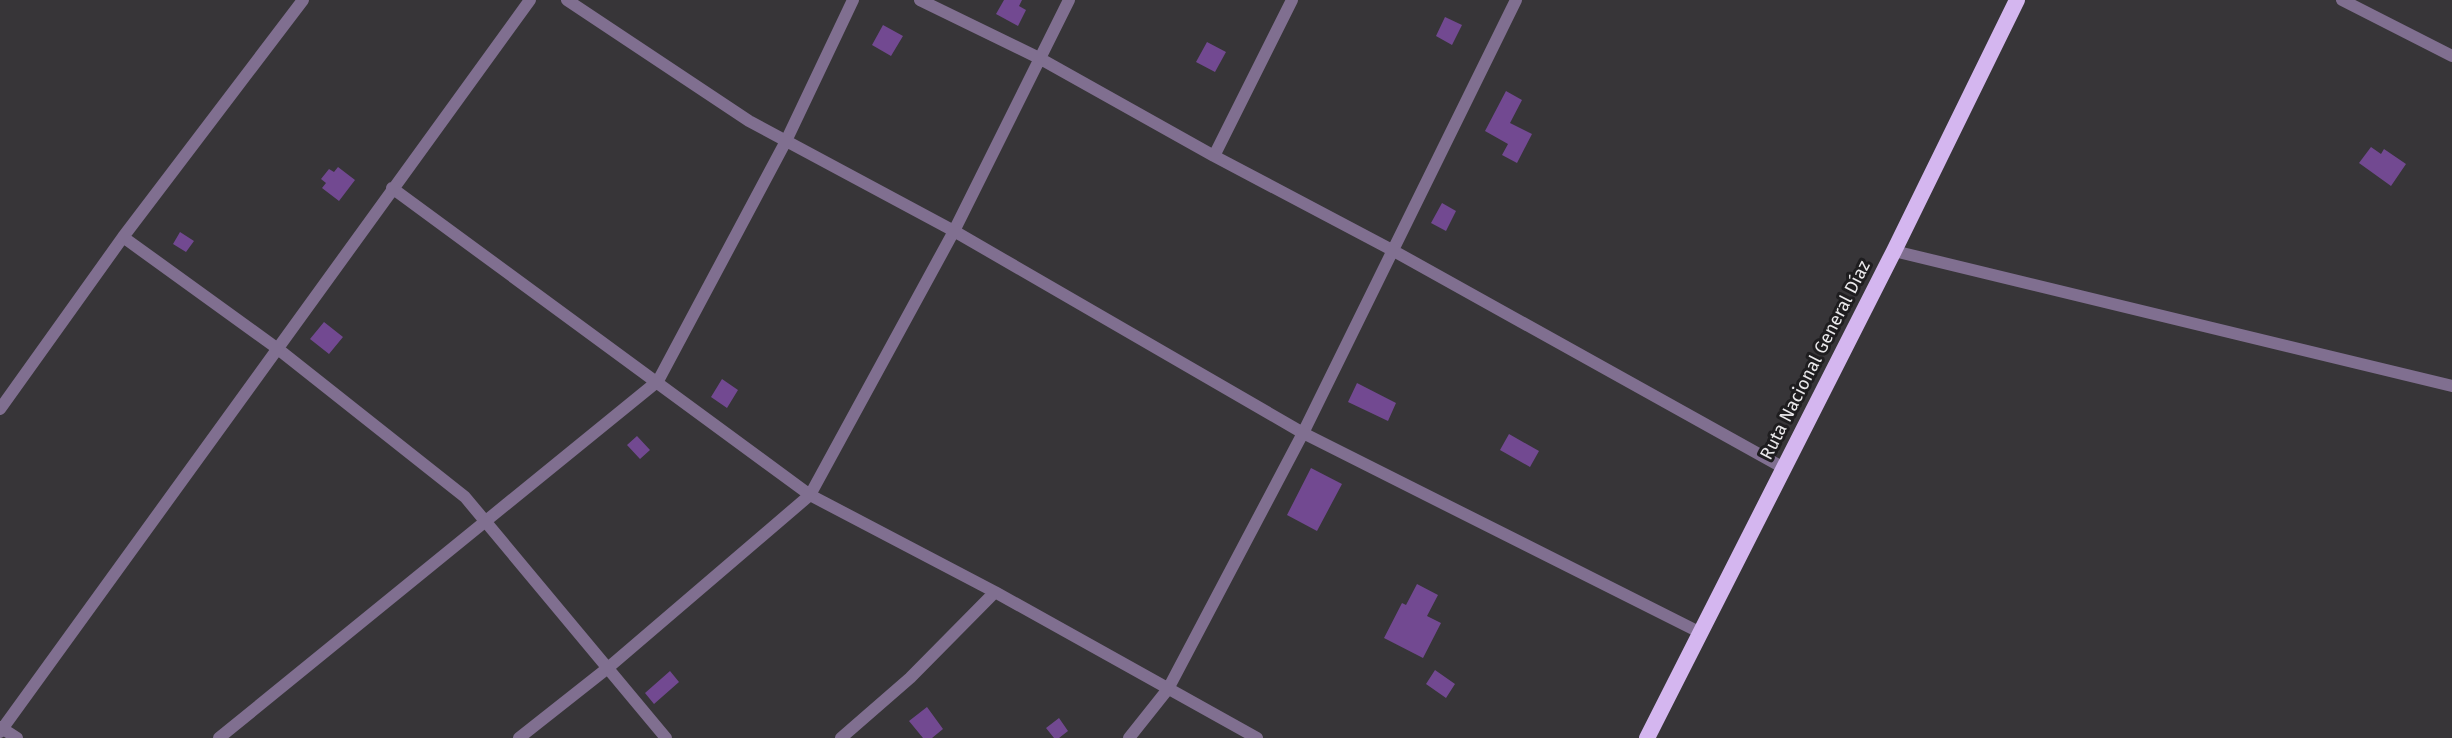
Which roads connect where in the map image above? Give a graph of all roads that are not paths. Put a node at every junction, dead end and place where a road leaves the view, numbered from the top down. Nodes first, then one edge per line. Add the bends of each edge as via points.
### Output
1 (303, 0) edge
2 (530, 0) edge
3 (567, 0) edge
4 (853, 0) edge
5 (920, 0) edge
6 (1070, 0) edge
7 (1292, 0) edge
8 (1516, 0) edge
9 (2017, 0) edge
10 (2342, 0) edge
11 (2452, 56) edge
12 (1039, 58) junction
13 (786, 141) junction
14 (1214, 156) junction
15 (392, 188) junction
16 (954, 231) junction
17 (123, 237) junction
18 (1392, 250) junction
19 (1894, 251) junction
20 (278, 349) junction
21 (658, 381) junction
22 (2452, 386) edge
23 (0, 408) edge
24 (1303, 434) junction
25 (1782, 467) junction
26 (810, 495) junction
27 (485, 522) junction
28 (995, 592) junction
29 (1701, 633) junction
30 (609, 667) junction
31 (1168, 689) junction
32 (1, 729) edge
33 (17, 738) edge
34 (219, 738) edge
35 (519, 738) edge
36 (666, 738) edge
37 (841, 738) edge
38 (1129, 738) edge
39 (1257, 738) edge
40 (1647, 738) edge

1 - 17 street
2 - 15 street
3 - 13 street via 749,122
4 - 13 street
5 - 12 street
6 - 12 street
7 - 14 street
8 - 18 street
9 - 19 highway, Ruta Nacional General Díaz
10 - 11 street
12 - 14 street
12 - 16 street
13 - 16 street
13 - 21 street
14 - 18 street
15 - 20 street
15 - 21 street
16 - 24 street
16 - 26 street
17 - 20 street
17 - 23 street
18 - 24 street
18 - 25 street
19 - 22 street
19 - 25 highway, Ruta Nacional General Díaz
20 - 27 street via 465,497
20 - 32 street
21 - 26 street
21 - 27 street
24 - 29 street
24 - 31 street
25 - 29 highway, Ruta Nacional General Díaz
26 - 28 street
26 - 30 street
27 - 30 street
27 - 34 street
28 - 31 street
28 - 37 street via 910,678
29 - 40 highway, Ruta Nacional General Díaz
30 - 35 street
30 - 36 street
31 - 38 street
31 - 39 street
32 - 33 street

